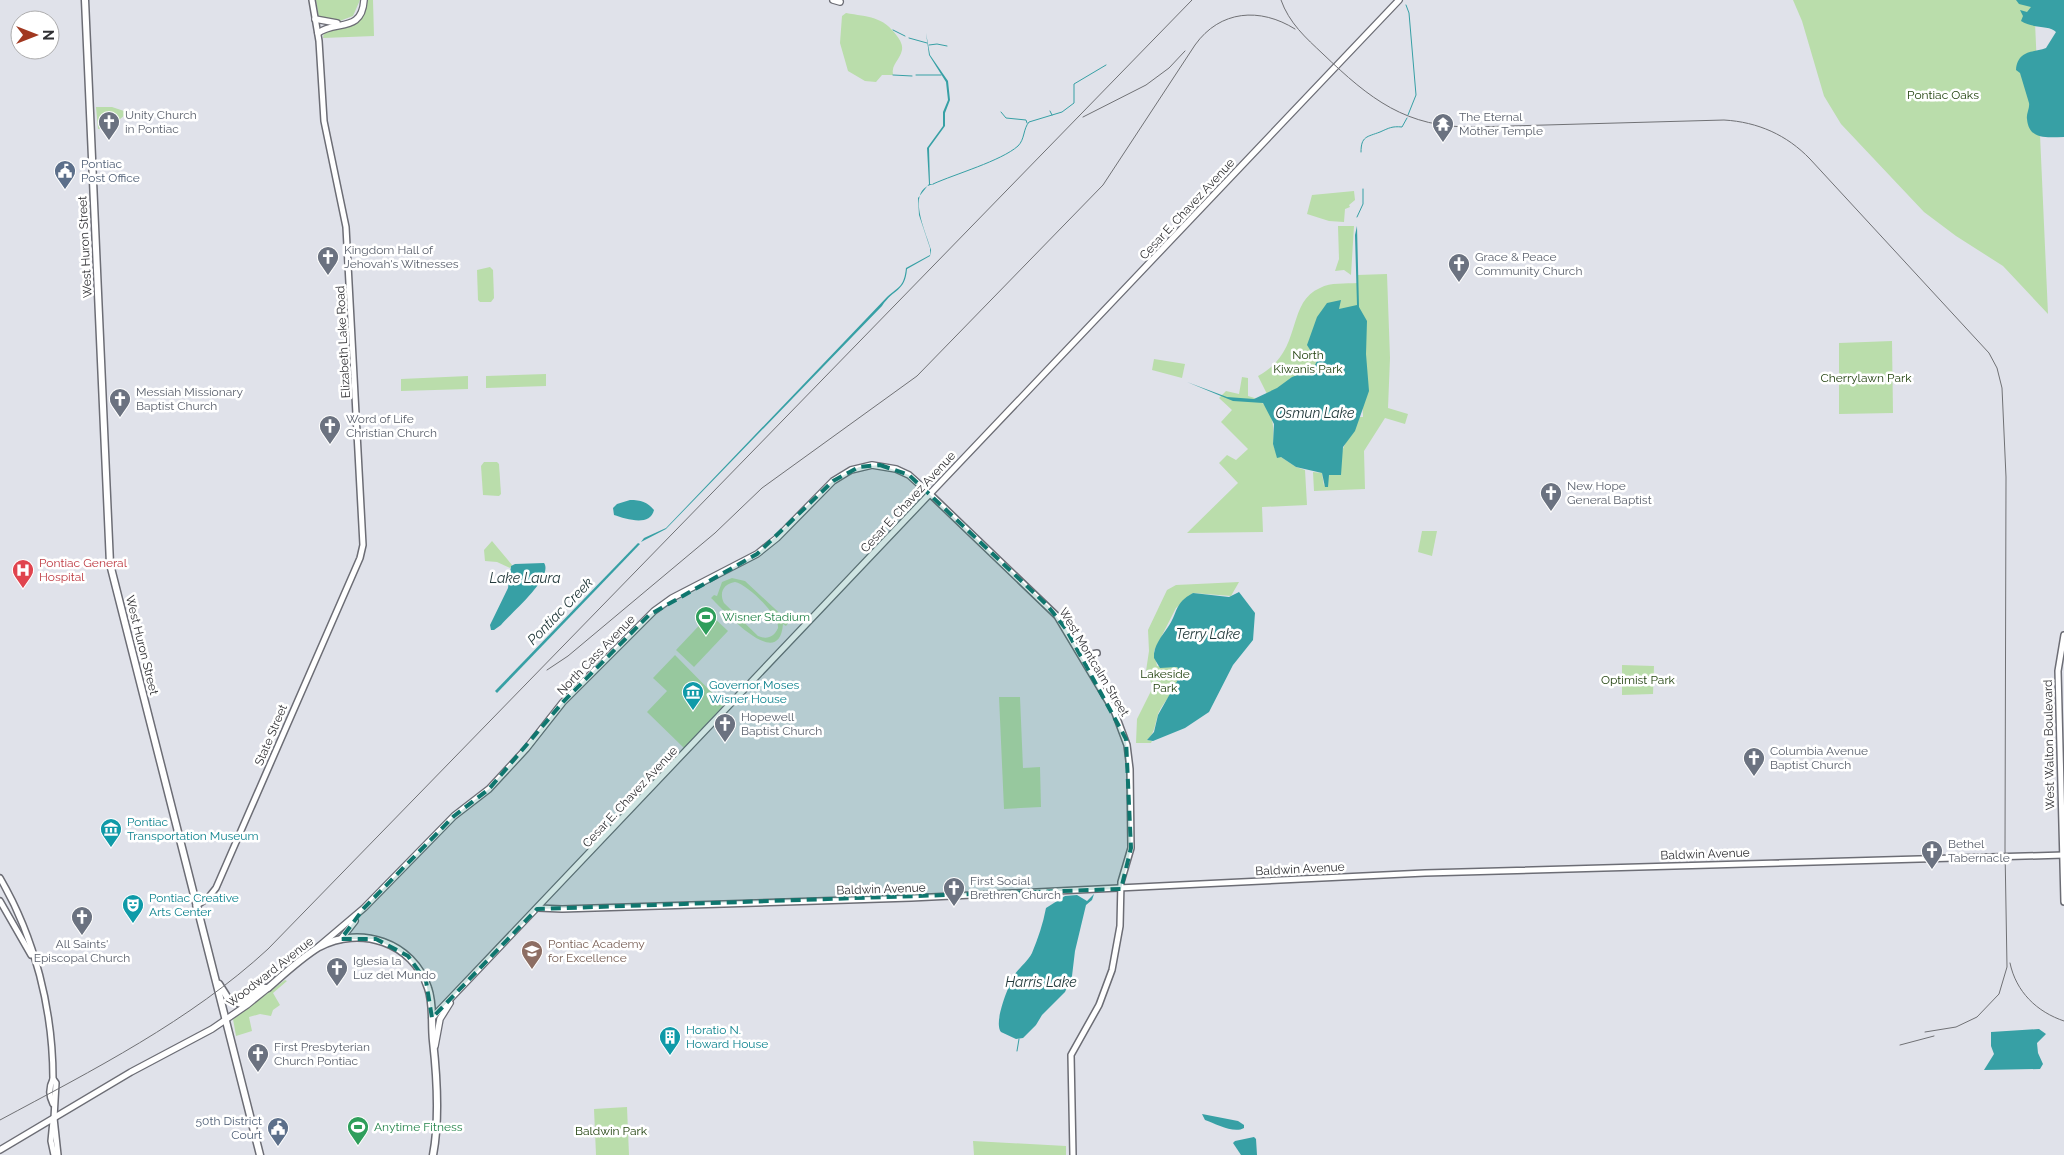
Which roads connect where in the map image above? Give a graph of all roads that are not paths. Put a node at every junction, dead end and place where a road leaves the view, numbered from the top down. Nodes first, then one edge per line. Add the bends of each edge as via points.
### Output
1 (86, 0) edge
2 (312, 0) edge
3 (363, 0) edge
4 (833, 0) edge
5 (1399, 0) edge
6 (840, 2) dead end
7 (315, 18) junction
8 (318, 32) junction
9 (930, 494) junction
10 (357, 565) joint
11 (2064, 635) edge
12 (1097, 653) dead end
13 (1082, 656) junction
14 (2063, 855) edge
15 (0, 878) edge
16 (0, 883) edge
17 (1121, 889) junction
18 (0, 897) edge
19 (0, 901) edge
20 (2064, 902) edge
21 (15, 906) junction
22 (196, 906) junction
23 (364, 908) junction
24 (538, 908) junction
25 (22, 920) junction
26 (341, 939) junction
27 (317, 948) junction
28 (33, 958) junction
29 (218, 983) junction
30 (268, 988) junction
31 (451, 1001) junction
32 (432, 1018) junction
33 (227, 1019) junction
34 (435, 1053) junction
35 (54, 1118) junction
36 (0, 1150) edge
37 (54, 1155) edge
38 (58, 1155) edge
39 (260, 1155) edge
40 (433, 1155) edge
41 (1073, 1155) edge

1 - 22 highway, West Huron Street via 110,564
2 - 7 main road, Elizabeth Lake Road
3 - 7 main road via 347,22 335,24
3 - 8 main road via 361,13 352,22
4 - 6 main road
5 - 9 main road, Cesar E. Chavez Avenue
7 - 8 main road, Elizabeth Lake Road
8 - 10 main road, Elizabeth Lake Road via 324,116 346,230 364,530
9 - 13 main road, West Montcalm Street via 1052,610
9 - 23 main road, North Cass Avenue via 910,475 896,469 872,465 851,470 832,481 757,554 679,594 654,611 563,702 489,789 454,816
9 - 24 main road, Cesar E. Chavez Avenue
10 - 22 main road, State Street via 216,888
11 - 14 main road, West Walton Boulevard via 2058,671
12 - 13 main road
13 - 17 main road, West Montcalm Street via 1118,719 1128,749 1131,848
14 - 17 main road, Baldwin Avenue via 1425,873
14 - 20 main road, West Walton Boulevard
15 - 21 main road
16 - 21 main road
17 - 24 main road, Baldwin Avenue via 585,909
17 - 41 main road, West Montcalm Street via 1120,926 1111,975 1071,1055
18 - 25 main road via 14,919
19 - 28 main road
21 - 25 main road
22 - 29 highway, West Huron Street
23 - 26 main road
23 - 27 main road, North Cass Avenue
24 - 31 main road, Cesar E. Chavez Avenue
25 - 28 main road
26 - 27 highway, Woodward Avenue
26 - 32 highway, Woodward Avenue via 376,939 393,945 408,956 426,981
27 - 30 highway, Woodward Avenue
28 - 35 main road via 49,1019 53,1079 56,1083
29 - 30 highway via 229,1000 238,1004
29 - 33 highway, West Huron Street
30 - 33 main road, Woodward Avenue
31 - 32 main road, Cesar E. Chavez Avenue
31 - 34 main road via 438,1024
32 - 34 highway, Woodward Avenue
33 - 35 main road, Woodward Avenue
33 - 39 highway, West Huron Street
34 - 40 highway, Woodward Avenue
35 - 36 main road, Woodward Avenue
35 - 37 main road via 51,1126
35 - 38 main road

